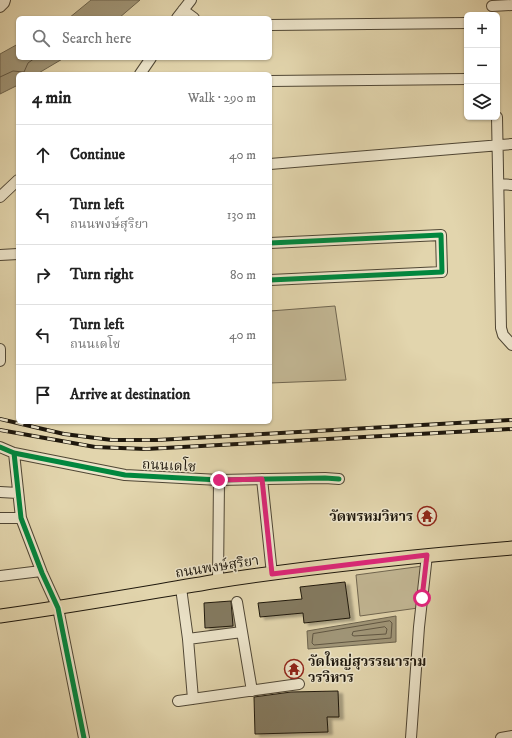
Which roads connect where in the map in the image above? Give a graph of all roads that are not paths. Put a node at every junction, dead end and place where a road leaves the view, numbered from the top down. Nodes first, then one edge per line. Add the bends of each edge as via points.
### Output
1 (5, 0) edge
2 (191, 0) edge
3 (512, 5) edge
4 (0, 7) edge
5 (492, 7) edge
6 (180, 14) edge
7 (464, 23) edge
8 (272, 25) edge
9 (150, 60) edge
10 (141, 72) edge
11 (464, 79) edge
12 (272, 81) edge
13 (497, 120) edge
14 (512, 144) edge
15 (498, 145) junction
16 (272, 164) edge
17 (16, 182) edge
18 (499, 184) junction
19 (512, 185) edge
20 (0, 197) edge
21 (272, 243) edge
22 (16, 254) edge
23 (0, 255) edge
24 (272, 280) edge
25 (512, 345) edge
26 (0, 349) edge
27 (0, 361) edge
28 (0, 447) edge
29 (14, 453) junction
30 (262, 479) junction
31 (339, 479) dead end
32 (219, 480) junction
33 (0, 492) edge
34 (18, 493) junction
35 (0, 518) edge
36 (21, 518) junction
37 (512, 548) edge
38 (427, 555) junction
39 (42, 571) junction
40 (272, 574) junction
41 (0, 576) edge
42 (218, 581) junction
43 (181, 588) junction
44 (237, 602) dead end
45 (58, 608) junction
46 (0, 616) edge
47 (242, 632) junction
48 (188, 639) junction
49 (299, 684) dead end
50 (252, 691) junction
51 (193, 699) junction
52 (178, 701) dead end
53 (512, 736) edge
54 (84, 738) edge
55 (411, 738) edge
56 (501, 738) edge

1 - 4 street
2 - 6 street
3 - 5 street
7 - 8 street
9 - 10 street
11 - 12 street
13 - 15 street
14 - 15 street
15 - 16 street
15 - 18 street
17 - 20 street
18 - 19 street
18 - 25 street via 501,328 503,335
21 - 24 street via 441,235 442,272
22 - 23 street
26 - 27 street
28 - 29 street, ถนนเดโช
29 - 32 street, ถนนเดโช via 125,475
29 - 34 street
30 - 31 street, ถนนเดโช
30 - 32 street, ถนนเดโช
30 - 40 street
32 - 42 street
33 - 34 street
34 - 36 street
35 - 36 street
36 - 39 street
37 - 38 main road, ถนนพงษ์สุริยา
38 - 40 main road, ถนนพงษ์สุริยา
38 - 55 street
39 - 41 street
39 - 45 street
40 - 42 main road, ถนนพงษ์สุริยา
42 - 43 main road, ถนนพงษ์สุริยา
43 - 45 main road, ถนนพงษ์สุริยา
43 - 48 street
44 - 47 street
45 - 46 main road, ถนนพงษ์สุริยา
45 - 54 street
47 - 48 street
47 - 50 street
48 - 51 street
49 - 50 street
50 - 51 street
51 - 52 street
53 - 56 street

